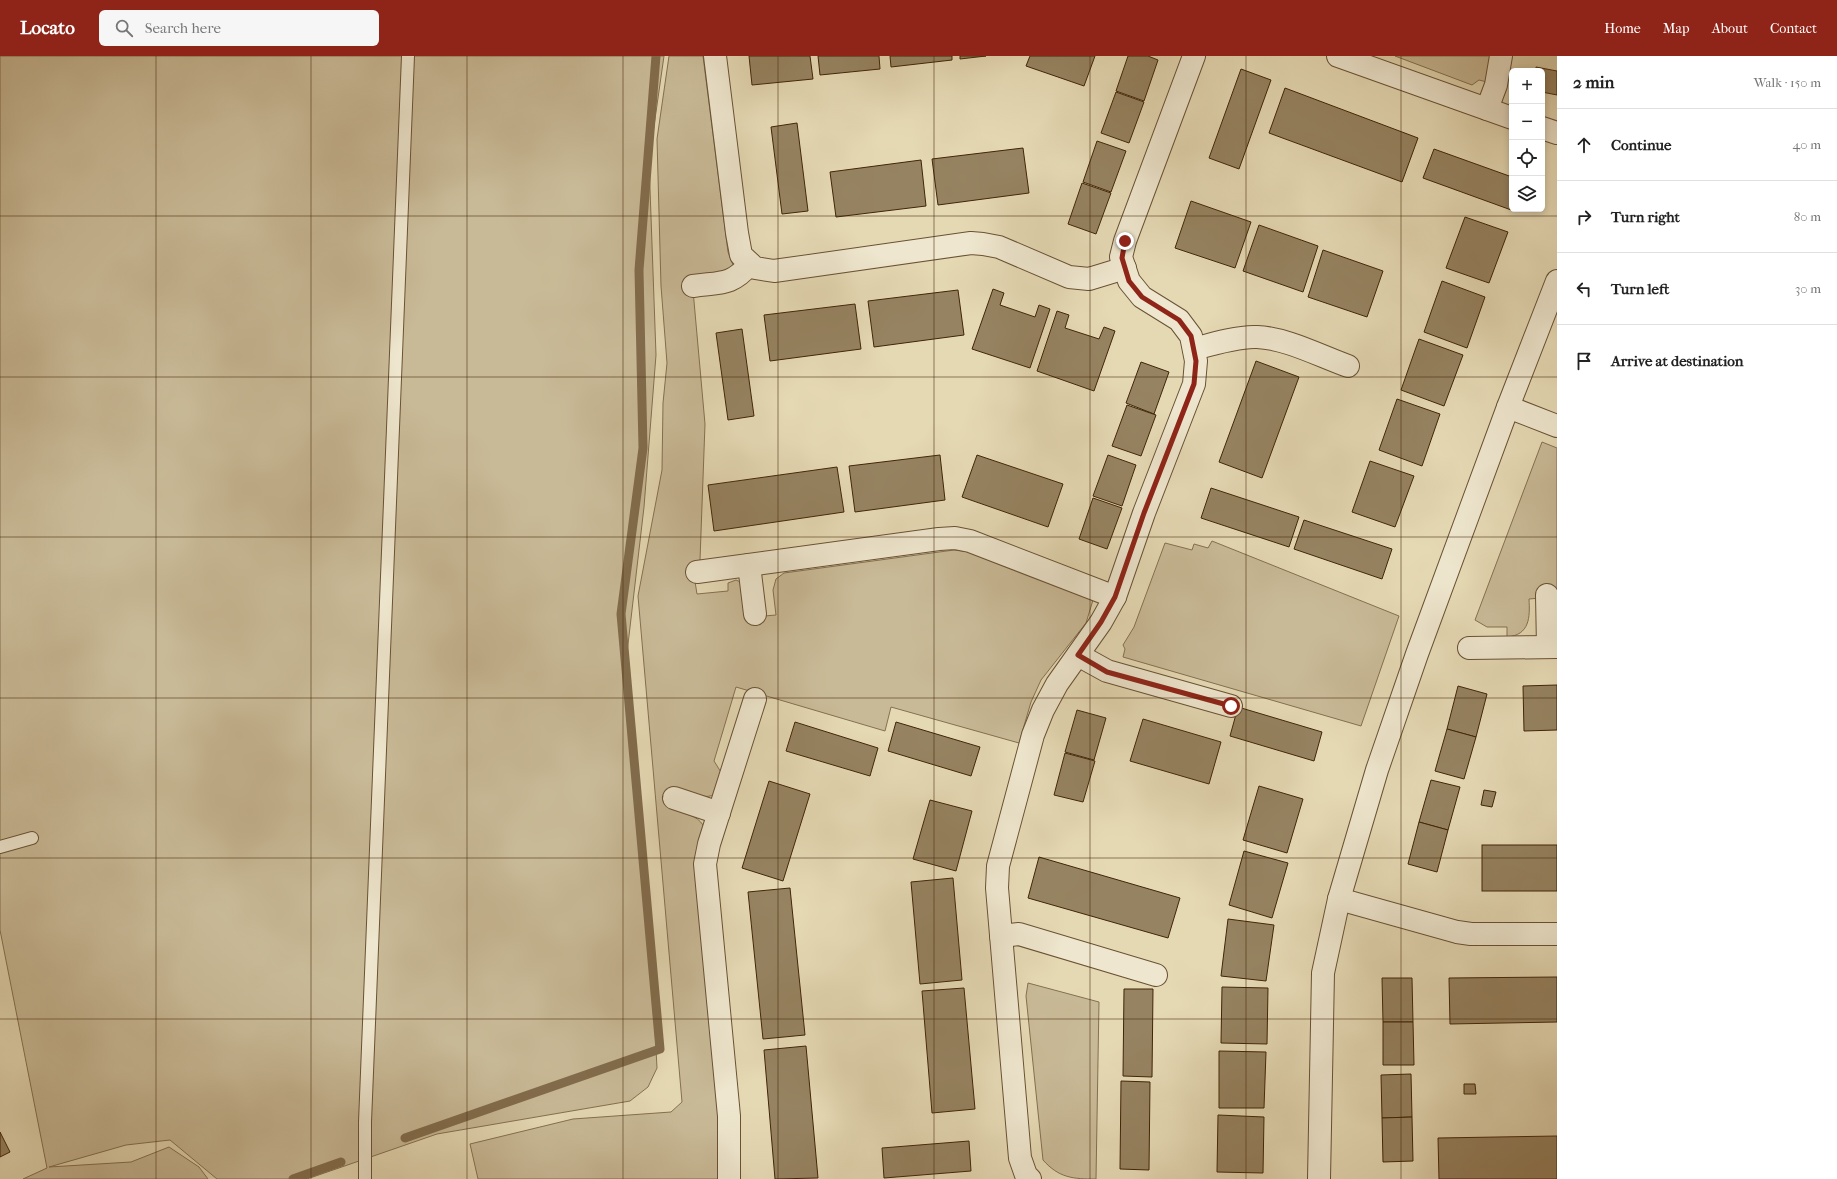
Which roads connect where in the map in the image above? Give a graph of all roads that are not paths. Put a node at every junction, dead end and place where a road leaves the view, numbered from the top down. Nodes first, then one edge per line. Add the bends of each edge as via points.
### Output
1 (408, 56) edge
2 (715, 56) edge
3 (1194, 56) edge
4 (1338, 56) edge
5 (1501, 56) edge
6 (1487, 109) junction
7 (1509, 117) edge
8 (1545, 129) edge
9 (1557, 134) edge
10 (750, 264) junction
11 (1125, 268) junction
12 (1557, 281) edge
13 (693, 286) dead end
14 (1194, 349) junction
15 (1348, 366) dead end
16 (1508, 407) junction
17 (1557, 426) edge
18 (749, 565) junction
19 (697, 572) dead end
20 (1547, 596) dead end
21 (1115, 597) junction
22 (755, 614) dead end
23 (1553, 647) edge
24 (1469, 648) dead end
25 (1078, 655) junction
26 (755, 699) dead end
27 (1231, 706) dead end
28 (674, 798) dead end
29 (718, 813) junction
30 (32, 838) dead end
31 (0, 847) edge
32 (1339, 899) junction
33 (1557, 934) edge
34 (1001, 936) junction
35 (1156, 975) dead end
36 (1026, 1178) edge
37 (365, 1179) edge
38 (728, 1179) edge
39 (1319, 1179) edge

1 - 37 lane
2 - 10 street via 737,233 741,255
3 - 11 street via 1125,241 1122,258
4 - 6 street
5 - 6 street via 1496,85
6 - 7 street
8 - 9 street
10 - 11 street via 755,268 774,271 970,243 998,247 1069,277 1089,279
10 - 13 street via 736,279
11 - 14 street via 1129,281 1142,297 1179,320 1191,336
12 - 16 street
14 - 15 street via 1225,341 1257,337 1284,343
14 - 21 street via 1194,384 1144,513
16 - 17 street
16 - 32 street via 1377,770
18 - 19 street
18 - 21 street via 955,538 970,541
18 - 22 street
20 - 23 street
21 - 25 street
23 - 24 street
25 - 27 street via 1107,672
25 - 34 street via 1057,684 1033,735 998,866
26 - 29 street
28 - 29 street
29 - 38 street via 705,864 729,1116
30 - 31 lane
32 - 33 street via 1457,932
32 - 39 street via 1322,973
34 - 35 street via 1019,934
34 - 36 street via 1020,1158

